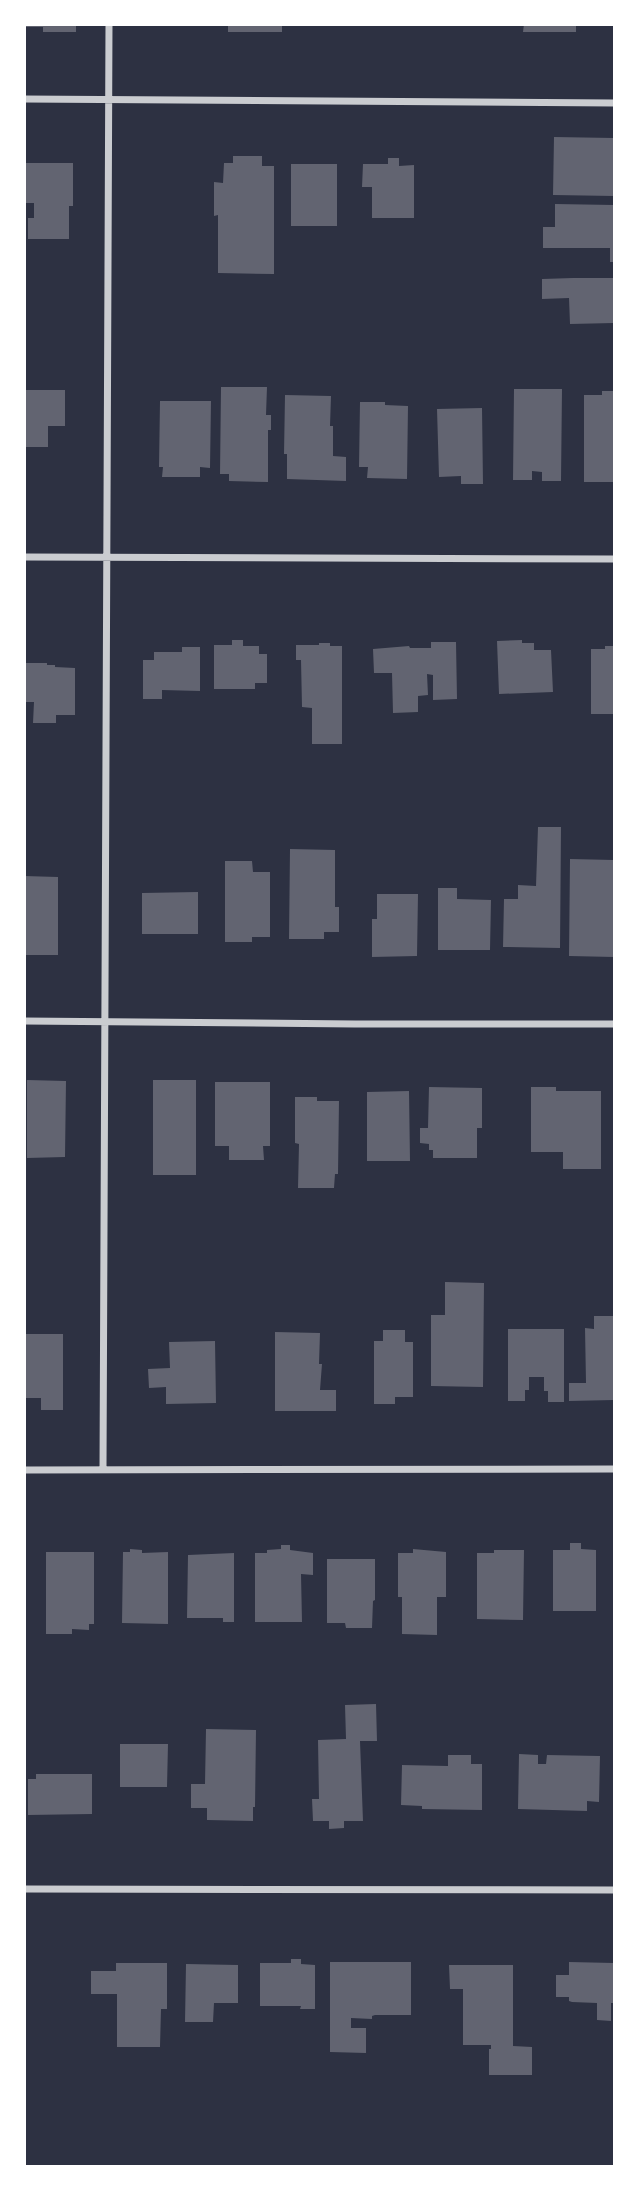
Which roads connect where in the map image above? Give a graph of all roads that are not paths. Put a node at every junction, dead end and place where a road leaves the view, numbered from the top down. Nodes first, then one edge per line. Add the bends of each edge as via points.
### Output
1 (109, 24) edge
2 (24, 99) edge
3 (108, 99) junction
4 (614, 103) edge
5 (24, 556) edge
6 (105, 557) junction
7 (614, 559) edge
8 (24, 1021) edge
9 (105, 1021) junction
10 (614, 1024) edge
11 (614, 1469) edge
12 (24, 1470) edge
13 (103, 1470) junction
14 (24, 1889) edge
15 (614, 1890) edge

1 - 3 street
2 - 3 street
3 - 4 street
3 - 6 street
5 - 6 street
6 - 7 street
6 - 9 street
8 - 9 street
9 - 10 street
9 - 13 street
11 - 13 street
12 - 13 street
14 - 15 street

